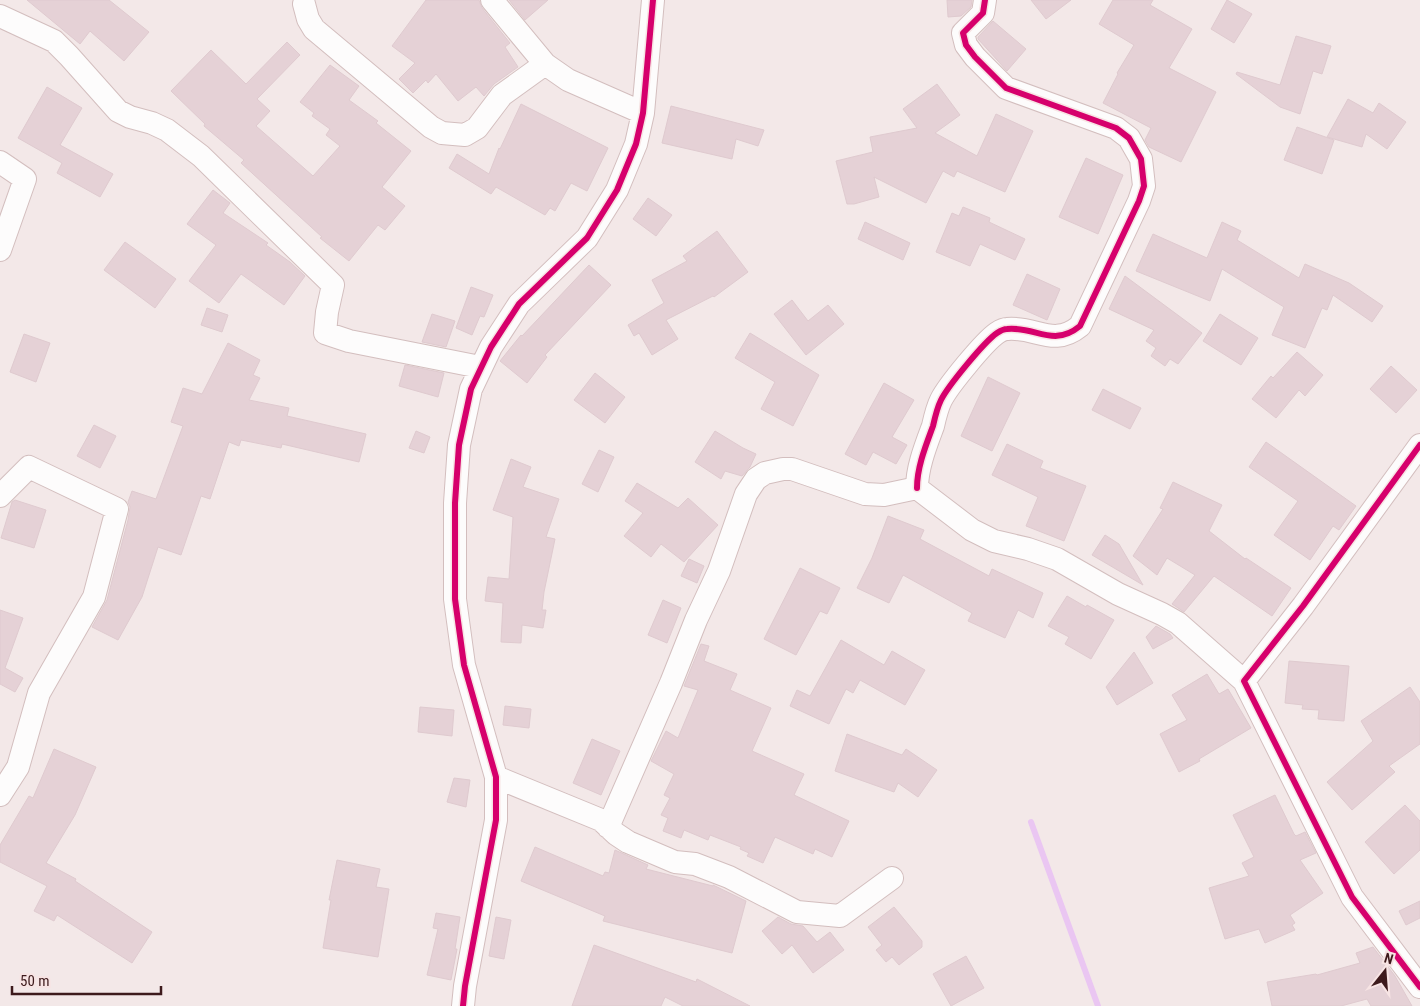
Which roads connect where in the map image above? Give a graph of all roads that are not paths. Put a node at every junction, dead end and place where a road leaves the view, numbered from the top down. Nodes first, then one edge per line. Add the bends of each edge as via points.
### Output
1 (492, 0) edge
2 (653, 0) edge
3 (985, 0) edge
4 (304, 4) dead end
5 (0, 16) edge
6 (545, 64) junction
7 (643, 113) junction
8 (0, 162) edge
9 (0, 250) edge
10 (480, 367) junction
11 (1420, 445) edge
12 (917, 488) junction
13 (0, 496) edge
14 (1244, 681) junction
15 (496, 777) junction
16 (0, 795) edge
17 (608, 827) junction
18 (892, 878) dead end
19 (1420, 987) edge
20 (463, 1006) edge

1 - 6 street
2 - 7 street
3 - 12 street via 984,13 963,32 966,45 975,57 1006,88 1116,128 1129,138 1141,159 1144,186 1080,326 1071,333 1056,337 1019,330 998,332 949,388 940,401
4 - 6 street via 314,29 442,133 465,135 477,128 502,95
5 - 10 street via 54,41 118,111 167,130 215,169 333,285 325,332 349,341
6 - 7 street via 568,80
7 - 10 street via 636,144 618,190 587,238 519,304
8 - 9 street via 25,180
10 - 15 street via 471,389 459,446 455,503 455,599 464,665
11 - 14 street
12 - 14 street via 972,530 994,541 1057,559 1178,623
12 - 17 street via 884,495 865,494 792,469 765,473 756,480 746,494 719,571
13 - 16 street via 28,467 117,509 94,597 39,693 18,767
14 - 19 street via 1352,897
15 - 17 street via 601,820
15 - 20 street via 496,820 464,986
17 - 18 street via 628,842 675,862 695,864 730,877 797,912 840,916

